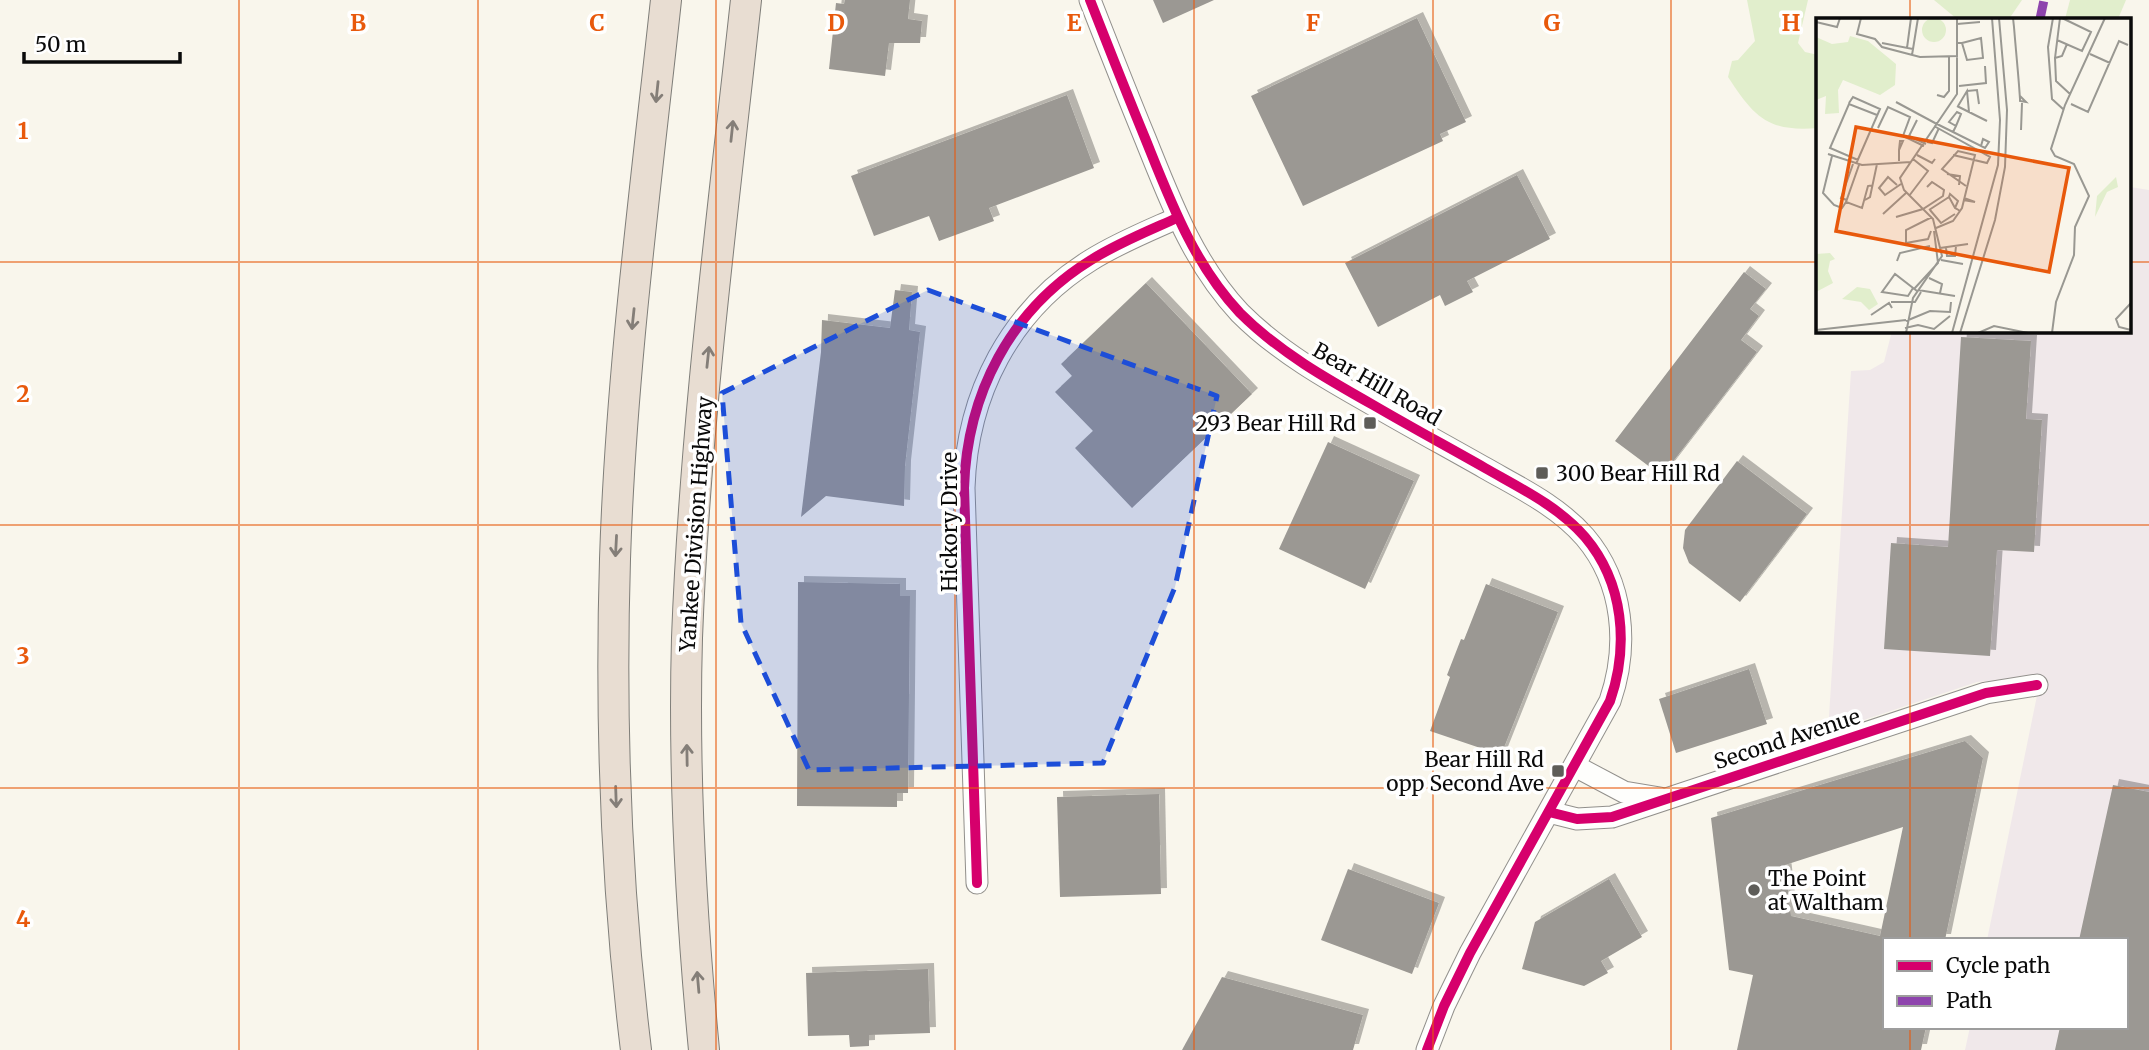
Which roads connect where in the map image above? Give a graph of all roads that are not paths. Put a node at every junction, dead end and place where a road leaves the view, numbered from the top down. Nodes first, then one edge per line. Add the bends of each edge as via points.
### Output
1 (666, 0) edge
2 (746, 0) edge
3 (1090, 0) edge
4 (1177, 218) junction
5 (2037, 685) dead end
6 (1575, 766) junction
7 (1672, 797) junction
8 (1549, 812) junction
9 (978, 883) dead end
10 (636, 1050) edge
11 (704, 1050) edge
12 (1427, 1050) edge

1 -> 10 highway via 625,404 615,556 616,786
11 -> 2 highway, Yankee Division Highway via 689,828 687,639 702,412
3 - 4 street, Bear Hill Road
4 - 6 street, Bear Hill Road via 1215,282 1267,338 1332,382 1547,505 1593,548 1617,600 1622,647 1610,701
4 - 9 street, Hickory Drive via 1108,250 1045,296 1005,342 974,417 964,488
5 - 7 street, Second Avenue via 1986,692
6 - 7 street, Second Avenue via 1636,795
6 - 8 street
7 - 8 street, Second Avenue via 1600,819
8 - 12 street via 1461,971

